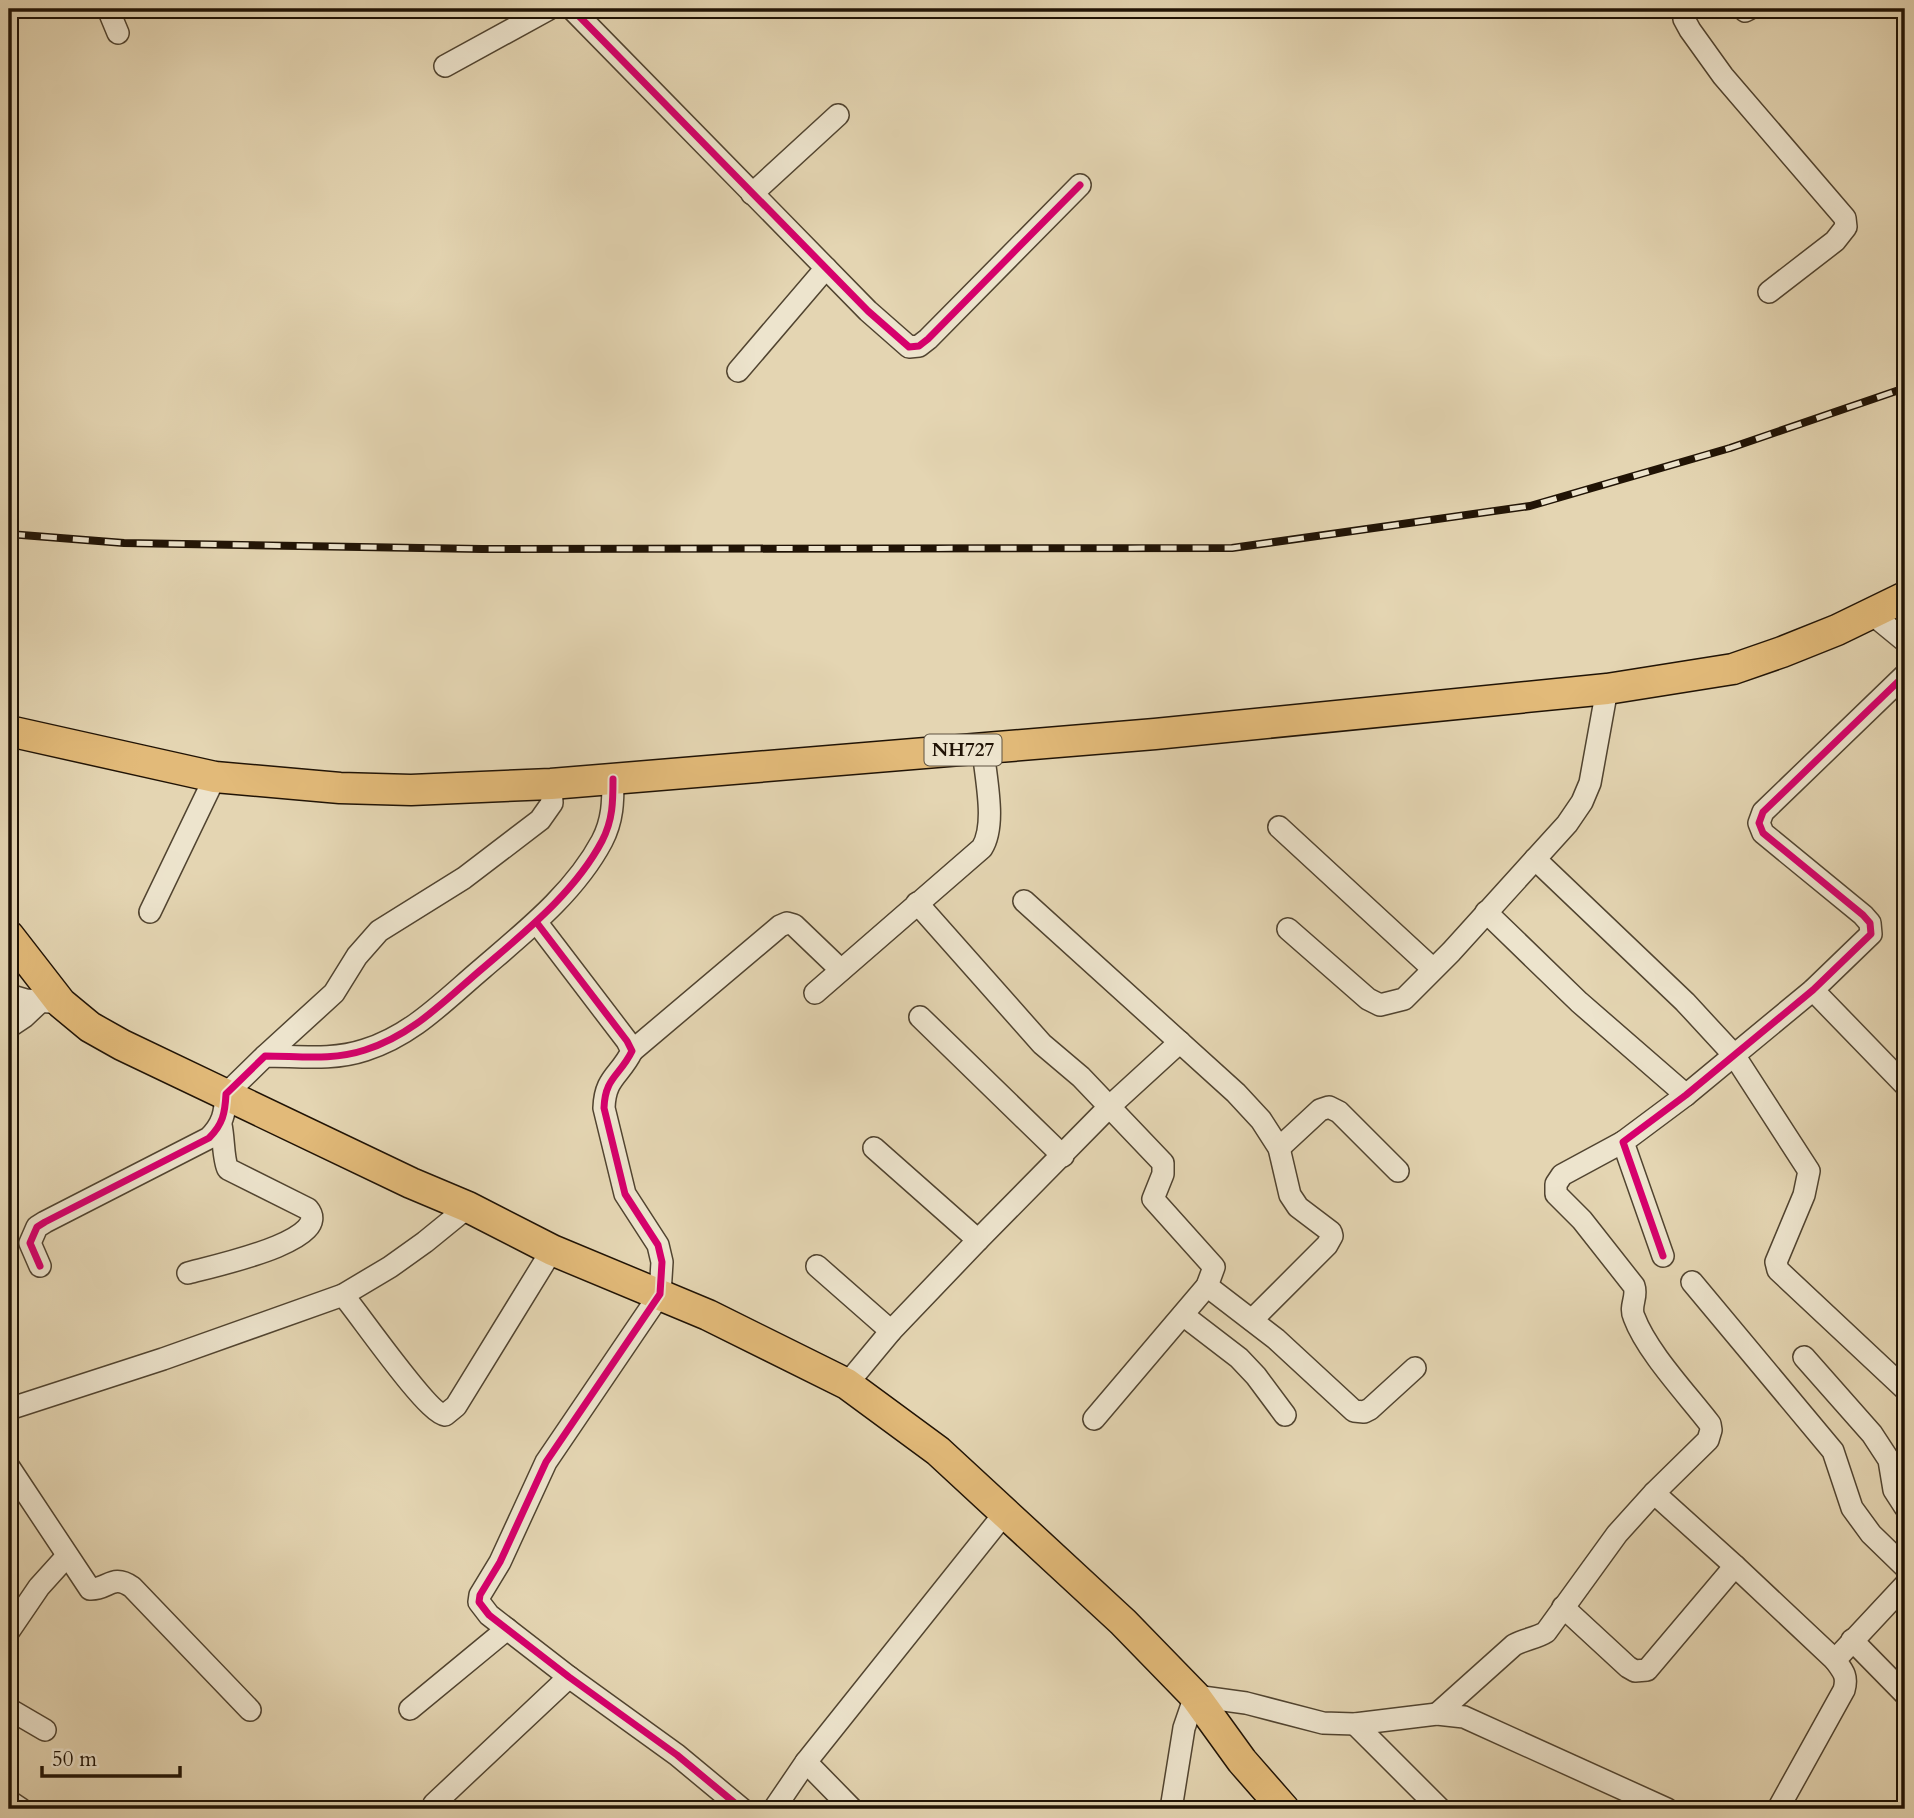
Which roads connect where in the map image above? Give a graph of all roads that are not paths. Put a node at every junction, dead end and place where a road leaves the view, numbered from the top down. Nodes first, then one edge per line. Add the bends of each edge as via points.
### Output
1 (108, 9) edge
2 (550, 9) edge
3 (572, 9) edge
4 (1683, 9) edge
5 (118, 33) dead end
6 (445, 66) dead end
7 (838, 114) dead end
8 (1080, 185) dead end
9 (752, 194) junction
10 (826, 268) junction
11 (1769, 292) dead end
12 (738, 371) dead end
13 (1905, 597) edge
14 (1872, 614) junction
15 (1905, 641) edge
16 (1905, 675) edge
17 (1607, 689) junction
18 (9, 731) edge
19 (983, 748) junction
20 (215, 777) junction
21 (612, 779) junction
22 (551, 784) junction
23 (1279, 827) dead end
24 (1535, 859) junction
25 (1024, 901) dead end
26 (917, 903) junction
27 (150, 912) dead end
28 (1486, 912) junction
29 (537, 923) junction
30 (1288, 929) dead end
31 (9, 936) edge
32 (1433, 969) junction
33 (841, 970) junction
34 (1813, 990) junction
35 (815, 993) dead end
36 (9, 995) edge
37 (50, 1003) junction
38 (920, 1017) dead end
39 (9, 1027) edge
40 (1181, 1042) junction
41 (632, 1051) junction
42 (1734, 1055) junction
43 (265, 1056) junction
44 (1905, 1085) edge
45 (226, 1094) junction
46 (1686, 1095) junction
47 (1110, 1107) junction
48 (221, 1125) junction
49 (1623, 1142) junction
50 (874, 1147) dead end
51 (1279, 1148) junction
52 (1063, 1156) junction
53 (1398, 1171) dead end
54 (468, 1207) junction
55 (978, 1240) junction
56 (552, 1250) junction
57 (1663, 1256) dead end
58 (40, 1266) dead end
59 (817, 1266) dead end
60 (188, 1273) dead end
61 (1692, 1282) dead end
62 (1207, 1286) junction
63 (660, 1294) junction
64 (343, 1295) junction
65 (1183, 1315) junction
66 (1251, 1320) junction
67 (891, 1331) junction
68 (1804, 1357) dead end
69 (1415, 1368) dead end
70 (847, 1384) junction
71 (1905, 1389) edge
72 (9, 1409) edge
73 (1285, 1415) dead end
74 (1094, 1419) dead end
75 (9, 1467) edge
76 (1654, 1493) junction
77 (1905, 1507) edge
78 (1004, 1514) junction
79 (67, 1556) junction
80 (1735, 1566) junction
81 (1905, 1567) edge
82 (1905, 1585) edge
83 (1563, 1607) junction
84 (507, 1629) junction
85 (9, 1631) edge
86 (1852, 1640) junction
87 (1835, 1660) junction
88 (569, 1677) junction
89 (1905, 1694) edge
90 (1195, 1696) junction
91 (9, 1709) edge
92 (410, 1709) dead end
93 (250, 1710) dead end
94 (1437, 1714) junction
95 (1355, 1724) junction
96 (45, 1730) dead end
97 (806, 1762) junction
98 (9, 1801) edge
99 (434, 1804) dead end
100 (21, 1809) edge
101 (741, 1809) edge
102 (774, 1809) edge
103 (852, 1809) edge
104 (1171, 1809) edge
105 (1284, 1809) edge
106 (1440, 1809) edge
107 (1667, 1809) edge
108 (1779, 1809) edge

1 - 5 street
2 - 6 street
3 - 9 street
4 - 11 street via 1690,30 1723,76 1845,218 1846,227 1835,241
7 - 9 street
8 - 10 street via 914,348 902,342
9 - 10 street
10 - 12 street
13 - 14 highway, NH727
14 - 15 street
14 - 17 highway, NH727 via 1733,669
16 - 34 street via 1763,813 1759,823 1763,833 1870,923 1867,940
17 - 19 highway, NH727
17 - 24 street via 1590,783 1582,802
18 - 20 highway, NH727
19 - 21 highway, NH727
19 - 26 street via 987,840 976,855
20 - 22 highway, NH727 via 411,790
20 - 27 street
21 - 22 highway, NH727
21 - 29 street via 613,814 603,839
22 - 43 street via 552,803 540,820 464,878 379,932 334,993
23 - 32 street
24 - 28 street
24 - 42 street
25 - 40 street
26 - 33 street
26 - 47 street via 1042,1044
28 - 32 street
28 - 46 street via 1578,1002
29 - 41 street
29 - 43 street via 432,1014 395,1038 344,1056
30 - 32 street via 1380,1005 1404,999
31 - 37 highway
33 - 35 street
33 - 41 street via 787,923
34 - 42 street
34 - 44 street
36 - 37 street
37 - 39 street
37 - 45 highway via 121,1045
38 - 52 street
40 - 47 street
40 - 51 street via 1261,1120
41 - 63 street via 608,1083 604,1108 625,1194 658,1245
42 - 46 street
42 - 71 street via 1809,1171 1776,1262 1778,1270
43 - 45 street
45 - 48 street
45 - 54 highway
46 - 49 street
47 - 52 street
47 - 62 street via 1163,1163 1153,1199 1211,1261 1214,1273
48 - 58 street via 197,1145 37,1227 30,1243
48 - 60 street via 225,1166 308,1209 313,1219 307,1231 277,1247
49 - 57 street
49 - 76 street via 1562,1175 1555,1189 1634,1286 1632,1310 1640,1332 1712,1430 1708,1440
50 - 55 street
51 - 53 street via 1329,1107
51 - 66 street via 1290,1195 1332,1236
52 - 55 street
54 - 56 highway
54 - 64 street via 417,1248
55 - 67 street
56 - 63 highway
56 - 64 street via 456,1406 445,1415 433,1410 415,1390
59 - 67 street
61 - 81 street via 1833,1451 1852,1508
62 - 65 street
62 - 66 street
63 - 70 highway
63 - 84 street via 546,1462 480,1595 482,1608
64 - 72 street
65 - 73 street via 1239,1358
65 - 74 street
66 - 69 street via 1354,1411 1370,1409
67 - 70 street
68 - 77 street via 1872,1434 1889,1460 1894,1490
70 - 78 highway via 938,1451
75 - 79 street
76 - 80 street
76 - 83 street
78 - 90 highway via 1123,1622
78 - 97 street
79 - 85 street
79 - 93 street via 90,1589 118,1580 132,1587
80 - 83 street via 1657,1660 1640,1672 1628,1667
80 - 87 street
82 - 86 street
83 - 94 street via 1546,1632 1514,1644
84 - 88 street
84 - 92 street
86 - 87 street
86 - 89 street
87 - 108 street via 1847,1680 1844,1690
88 - 99 street
88 - 101 street via 677,1755
90 - 95 street via 1246,1703 1323,1723
90 - 104 street via 1184,1728
90 - 105 highway
91 - 96 street
94 - 95 street
94 - 107 street via 1464,1717
95 - 106 street
97 - 102 street
97 - 103 street
98 - 100 street

